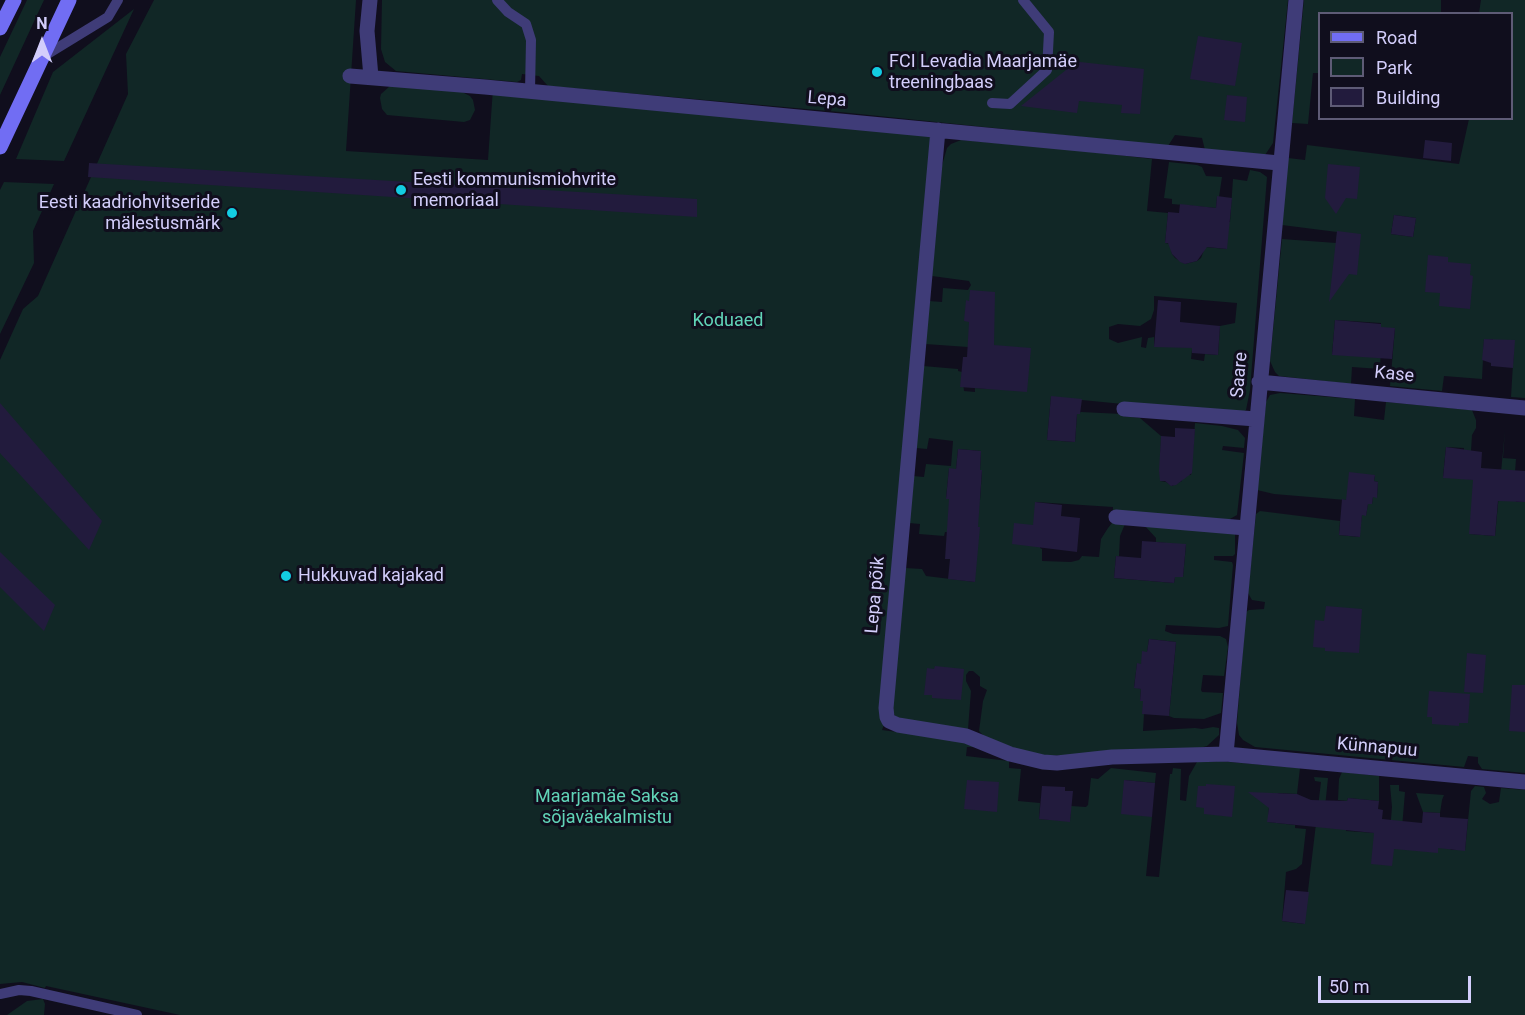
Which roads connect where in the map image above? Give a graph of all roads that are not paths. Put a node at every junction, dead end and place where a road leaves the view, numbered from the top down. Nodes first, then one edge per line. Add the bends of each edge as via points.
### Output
1 (14, 0) edge
2 (69, 0) edge
3 (118, 0) edge
4 (370, 0) edge
5 (497, 0) edge
6 (1023, 0) edge
7 (1296, 0) edge
8 (0, 28) edge
9 (41, 58) junction
10 (350, 76) dead end
11 (372, 77) junction
12 (530, 91) junction
13 (992, 103) dead end
14 (939, 130) junction
15 (0, 147) edge
16 (1279, 163) junction
17 (1259, 382) junction
18 (1525, 408) edge
19 (1124, 409) dead end
20 (1256, 419) junction
21 (1116, 517) dead end
22 (1246, 528) junction
23 (1226, 754) junction
24 (1525, 782) edge
25 (0, 993) edge
26 (138, 1015) edge

1 - 8 main road
2 - 9 main road
3 - 9 lane via 108,17
4 - 11 street via 367,31
5 - 12 lane via 526,24 531,40
6 - 13 lane via 1049,32 1047,70 1010,104
7 - 16 street, Saare
9 - 15 main road
10 - 11 street, Lepa
11 - 12 street, Lepa
12 - 14 street, Lepa
14 - 16 street, Lepa
14 - 23 street, Lepa põik via 887,717 898,725 966,736 1043,762
16 - 17 street, Saare
17 - 18 street, Kase
17 - 20 street, Saare
19 - 20 street
20 - 22 street, Saare
21 - 22 street
22 - 23 street, Saare
23 - 24 street, Künnapuu
25 - 26 lane via 31,991

